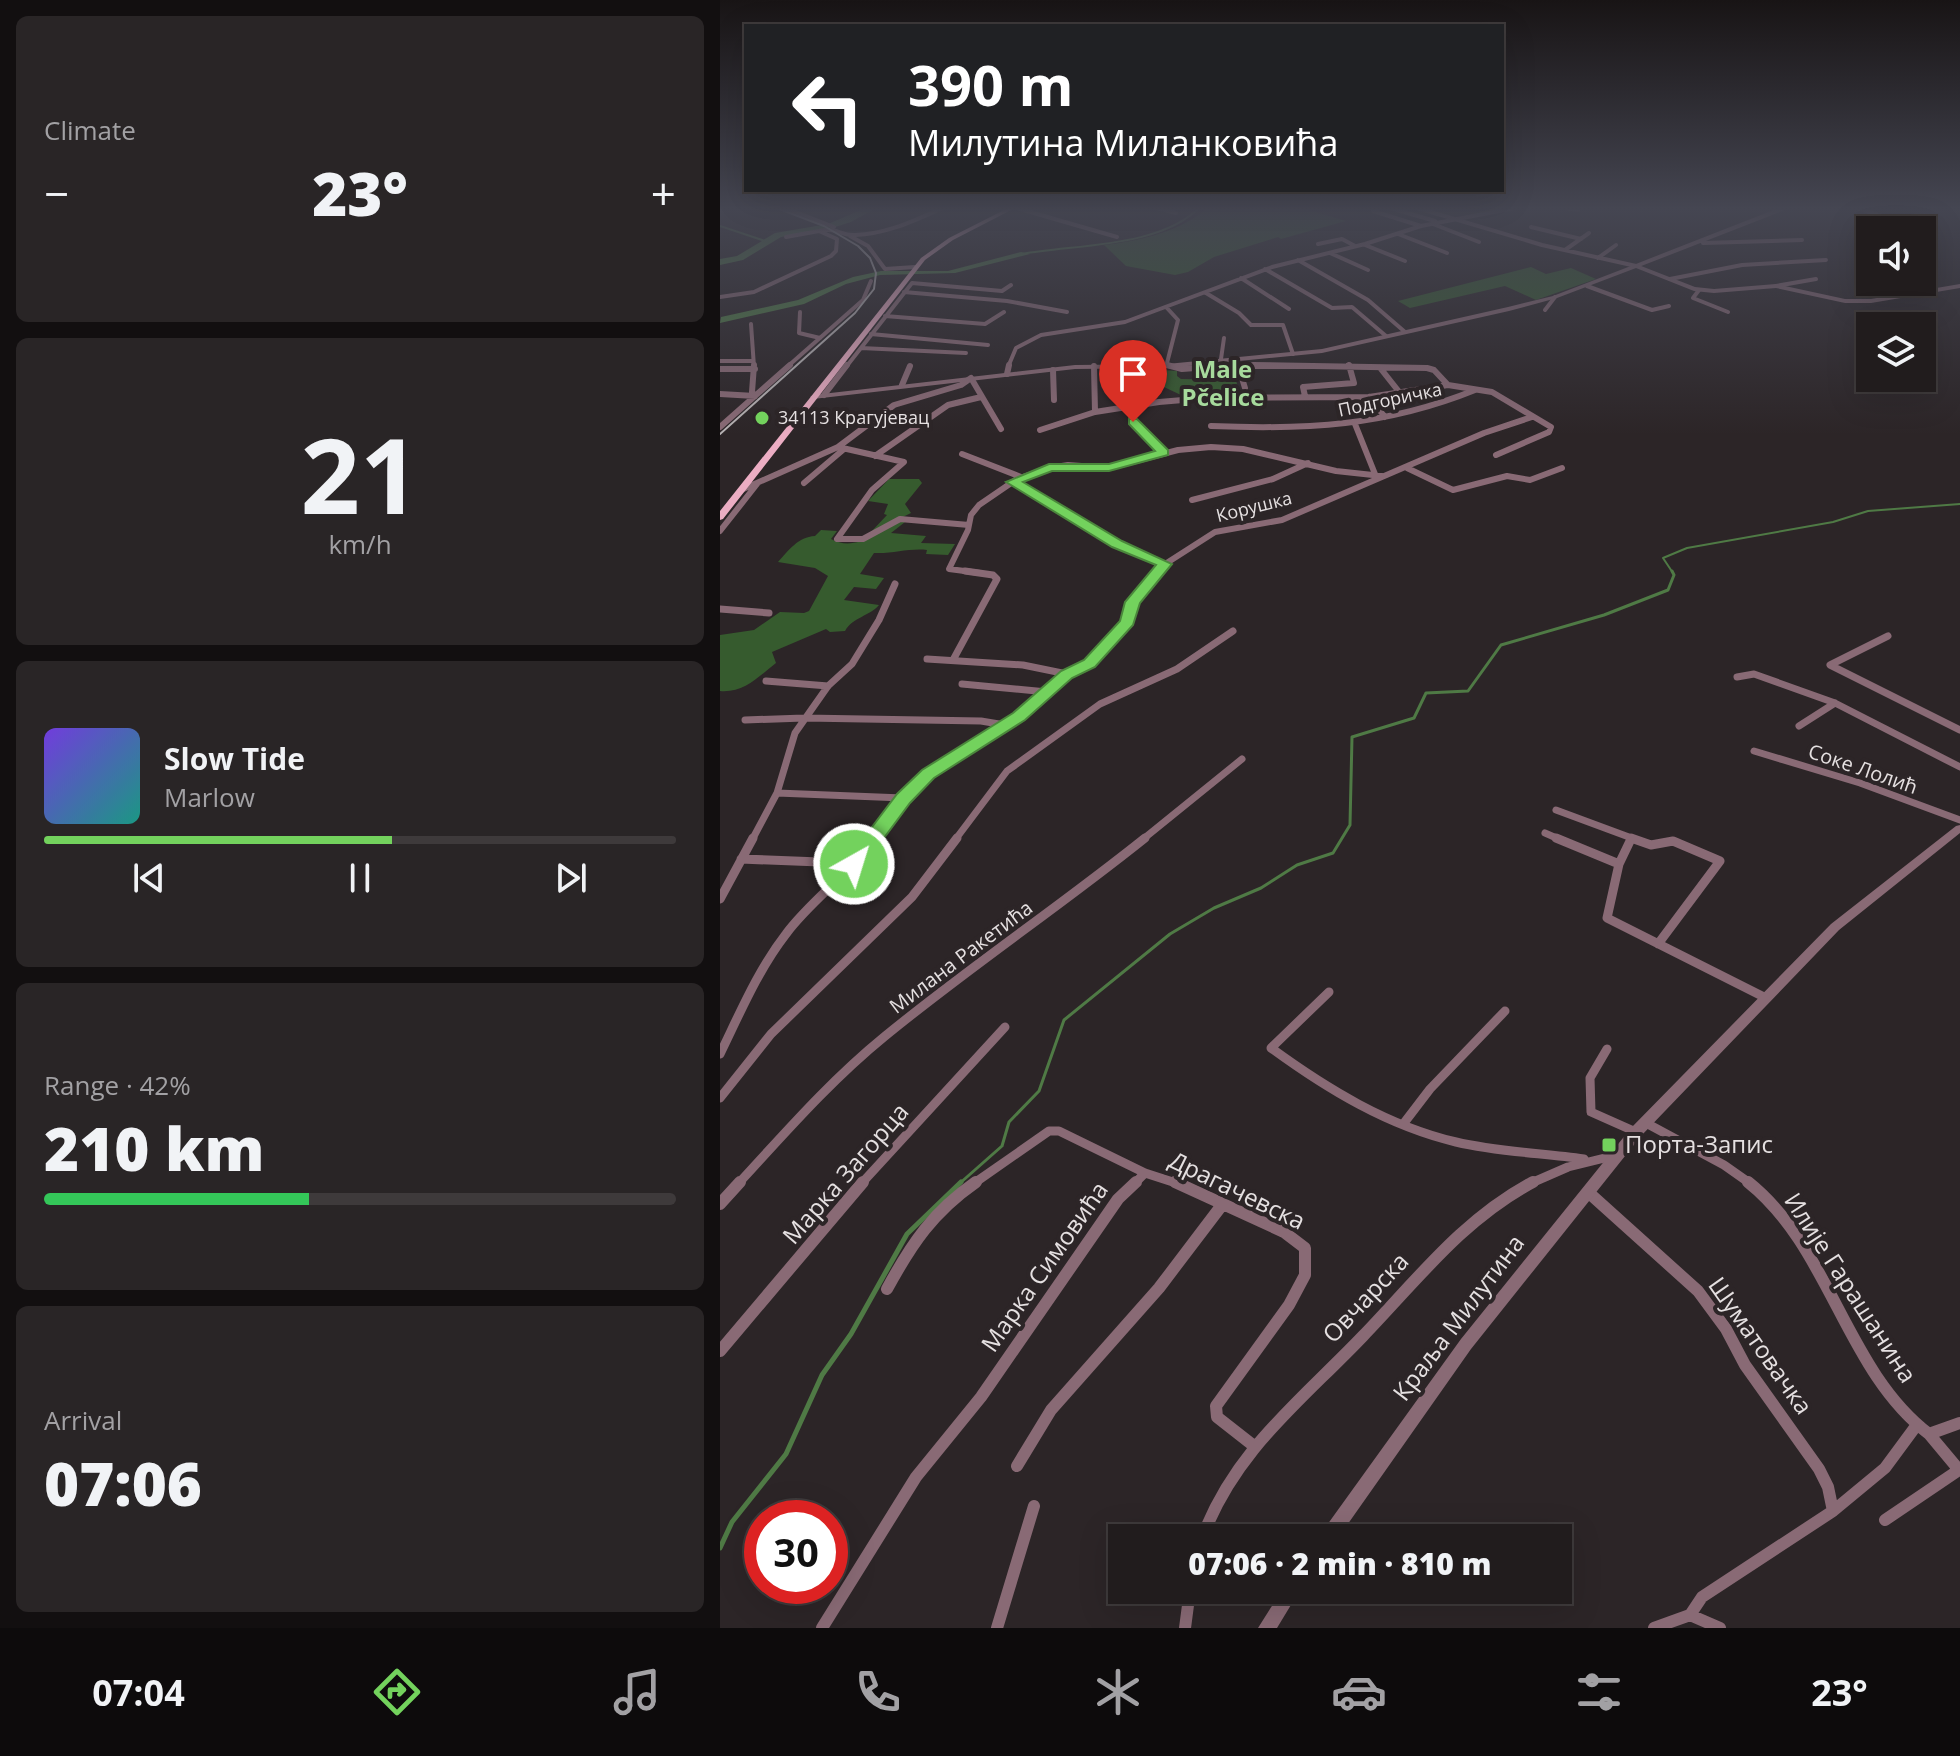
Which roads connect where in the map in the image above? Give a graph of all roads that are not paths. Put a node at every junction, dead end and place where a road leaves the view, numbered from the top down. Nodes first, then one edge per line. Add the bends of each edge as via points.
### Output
1 (773, 283) edge
2 (870, 283) edge
3 (907, 283) edge
4 (908, 283) edge
5 (934, 283) edge
6 (1229, 283) edge
7 (1249, 283) edge
8 (1289, 283) edge
9 (1342, 283) edge
10 (1594, 283) edge
11 (1680, 283) edge
12 (1793, 283) edge
13 (1011, 285) dead end
14 (1958, 285) edge
15 (1587, 286) junction
16 (1776, 286) junction
17 (1699, 290) junction
18 (904, 292) junction
19 (1206, 293) junction
20 (720, 297) edge
21 (1555, 297) junction
22 (1536, 302) junction
23 (1669, 306) dead end
24 (1167, 308) junction
25 (1289, 309) dead end
26 (800, 312) dead end
27 (1004, 312) dead end
28 (1067, 312) dead end
29 (1728, 312) dead end
30 (885, 316) junction
31 (751, 324) dead end
32 (1405, 332) junction
33 (871, 334) junction
34 (1386, 336) junction
35 (820, 338) junction
36 (1224, 338) dead end
37 (988, 345) dead end
38 (861, 348) junction
39 (966, 353) dead end
40 (1293, 354) junction
41 (1221, 359) junction
42 (720, 361) edge
43 (752, 361) junction
44 (1238, 365) junction
45 (1349, 365) junction
46 (910, 366) dead end
47 (1094, 366) junction
48 (1167, 366) junction
49 (720, 369) edge
50 (755, 369) junction
51 (1381, 369) junction
52 (1053, 370) junction
53 (1007, 374) junction
54 (971, 378) junction
55 (902, 385) junction
56 (1448, 385) junction
57 (1245, 388) dead end
58 (1476, 390) junction
59 (1400, 393) junction
60 (720, 394) edge
61 (824, 395) junction
62 (755, 396) junction
63 (1305, 396) junction
64 (813, 397) junction
65 (981, 397) junction
66 (1369, 397) junction
67 (1054, 400) dead end
68 (1128, 406) junction
69 (1095, 412) junction
70 (720, 417) edge
71 (1385, 417) junction
72 (1532, 417) junction
73 (729, 418) junction
74 (1355, 424) junction
75 (1211, 426) dead end
76 (720, 427) edge
77 (1001, 429) dead end
78 (1040, 430) dead end
79 (841, 448) junction
80 (1163, 453) junction
81 (962, 454) dead end
82 (1496, 455) dead end
83 (875, 456) junction
84 (1308, 463) junction
85 (1407, 468) junction
86 (1562, 468) dead end
87 (1378, 475) junction
88 (1021, 477) junction
89 (1013, 482) junction
90 (757, 483) junction
91 (804, 483) dead end
92 (741, 490) junction
93 (1192, 500) dead end
94 (720, 517) edge
95 (969, 525) junction
96 (720, 531) edge
97 (1165, 564) junction
98 (895, 584) dead end
99 (720, 609) edge
100 (769, 613) dead end
101 (1233, 631) dead end
102 (1888, 636) dead end
103 (927, 659) dead end
104 (953, 660) junction
105 (1067, 674) junction
106 (1737, 677) dead end
107 (766, 681) dead end
108 (962, 684) dead end
109 (828, 686) junction
110 (1047, 692) junction
111 (1835, 703) junction
112 (805, 718) junction
113 (745, 720) dead end
114 (1006, 725) junction
115 (1799, 726) dead end
116 (1960, 730) edge
117 (1754, 751) dead end
118 (1242, 759) dead end
119 (1960, 767) edge
120 (777, 793) junction
121 (903, 798) junction
122 (1556, 810) dead end
123 (1960, 820) edge
124 (1960, 828) edge
125 (1545, 833) dead end
126 (1631, 839) junction
127 (741, 859) junction
128 (820, 862) dead end
129 (1619, 864) junction
130 (720, 899) edge
131 (1658, 944) junction
132 (1329, 992) dead end
133 (1764, 997) junction
134 (1505, 1011) dead end
135 (1005, 1027) dead end
136 (1607, 1049) dead end
137 (720, 1054) edge
138 (720, 1098) edge
139 (1404, 1123) junction
140 (1641, 1127) junction
141 (1618, 1155) junction
142 (1586, 1159) junction
143 (1145, 1173) junction
144 (1588, 1192) junction
145 (720, 1204) edge
146 (1222, 1205) junction
147 (887, 1289) dead end
148 (720, 1351) edge
149 (1960, 1423) edge
150 (1916, 1426) junction
151 (1929, 1434) junction
152 (1254, 1446) junction
153 (1017, 1466) dead end
154 (1034, 1506) dead end
155 (1833, 1511) junction
156 (1885, 1520) dead end
157 (1206, 1524) edge
158 (1338, 1524) edge
159 (1188, 1604) edge
160 (1283, 1604) edge
161 (1690, 1615) junction
162 (822, 1628) edge
163 (997, 1628) edge
164 (1185, 1628) edge
165 (1267, 1628) edge
166 (1654, 1628) edge
167 (1720, 1628) edge

1 - 20 street
2 - 35 street via 863,300
3 - 64 main road
4 - 18 street
5 - 13 street via 1002,291
6 - 19 street
7 - 25 street
8 - 34 street via 1332,308 1352,307
9 - 32 street
10 - 15 street
11 - 17 street
12 - 16 street
14 - 16 street via 1859,301
15 - 21 street
15 - 23 street via 1652,310
16 - 17 street
17 - 29 street via 1693,298
18 - 28 street
18 - 30 street
19 - 24 street
19 - 40 street via 1251,325 1283,325
21 - 22 street
21 - 22 street via 1547,307
22 - 32 street
24 - 48 street via 1178,320
24 - 53 street via 1125,322 1036,336 1014,352
26 - 35 street via 799,333
27 - 30 street via 985,324
30 - 33 street
31 - 43 street
32 - 34 street
33 - 37 street
33 - 38 street
34 - 40 street
35 - 62 street
36 - 41 street
38 - 39 street
38 - 61 street
40 - 41 street
41 - 48 street
42 - 43 street
43 - 50 street
44 - 45 street
44 - 48 street
44 - 57 street
45 - 51 street
45 - 63 street via 1354,383 1303,387
46 - 55 street
47 - 48 street
47 - 52 street
47 - 69 street
49 - 50 street
50 - 62 street
51 - 56 street via 1427,368
51 - 59 street
52 - 53 street
52 - 67 street
53 - 54 street
54 - 55 street
54 - 65 street
54 - 79 street via 889,407
55 - 61 street
56 - 58 street
56 - 59 street
58 - 71 street, Подгоричка via 1431,408
58 - 72 street via 1492,392
59 - 66 street
60 - 62 street
61 - 64 street
62 - 73 street
63 - 66 street
63 - 68 street
64 - 92 main road
65 - 77 street
65 - 83 street via 948,405
66 - 71 street
68 - 69 street
68 - 80 street via 1133,422
69 - 78 street
70 - 73 street
71 - 74 street, Подгоричка
72 - 82 street via 1551,427 1549,432
72 - 85 street, Корушка
73 - 76 street
74 - 75 street, Подгоричка
74 - 87 street
79 - 83 street
79 - 90 street
79 - 91 street
80 - 84 street via 1229,448
80 - 88 street via 1124,465 1061,466
81 - 88 street
83 - 95 street via 904,462 872,490 837,539 863,539 900,519
84 - 87 street
84 - 93 street via 1273,479
85 - 86 street via 1453,490 1507,476 1530,480
85 - 87 street, Корушка
87 - 97 street, Корушка via 1346,495 1282,520 1215,532
88 - 89 street
89 - 95 street via 979,505
89 - 97 street via 1117,544
90 - 92 street
90 - 96 street
92 - 94 main road
95 - 104 street via 949,569 997,579
97 - 105 street, Корушка via 1132,602 1125,625 1089,664
98 - 109 street via 852,664
99 - 100 street
101 - 138 street via 1177,669 1100,704 1007,771 912,897 771,1034
102 - 116 street via 1830,665
103 - 104 street
104 - 105 street
105 - 110 street, Корушка
106 - 111 street via 1754,674
107 - 109 street
108 - 110 street
109 - 112 street
110 - 114 street, Корушка
111 - 115 street
111 - 119 street
112 - 113 street
112 - 114 street
112 - 120 street via 788,750
114 - 121 street, Корушка via 928,774
117 - 123 street, Соке Лолић
118 - 145 street, Милана Ракетића via 867,1052
120 - 121 street
120 - 127 street
121 - 137 street, Корушка via 863,855 787,932
122 - 126 street
124 - 133 street, Краља Милутина via 1835,927
125 - 129 street
126 - 129 street
126 - 131 street via 1651,845 1673,841 1720,861
127 - 128 street
127 - 130 street
129 - 131 street via 1607,918
131 - 133 street
132 - 139 street via 1271,1048 1360,1108
133 - 140 street, Краља Милутина
134 - 139 street
135 - 148 street, Марка Загорца via 894,1145
136 - 140 street via 1592,1068 1591,1112
139 - 142 street via 1439,1138
140 - 141 street, Краља Милутина
140 - 150 street, Илије Гарашанина via 1738,1175 1764,1197
141 - 142 street, Овчарска
141 - 144 street, Краља Милутина
142 - 152 street, Овчарска via 1497,1203 1459,1231
143 - 146 street, Драгачевска
143 - 147 street, Марка Симовића via 1059,1131 1049,1131 949,1201 913,1241
143 - 162 street, Марка Симовића via 1118,1199 981,1397 916,1477
144 - 155 street, Шуматовачка via 1680,1273 1711,1308 1819,1469
144 - 158 street, Краља Милутина via 1466,1344
146 - 152 street, Драгачевска via 1284,1232 1307,1253 1305,1275 1289,1305 1216,1406 1217,1417
146 - 153 street via 1159,1288 1051,1410
149 - 151 street
150 - 151 street, Илије Гарашанина
150 - 155 street via 1885,1468
151 - 156 street, Илије Гарашанина via 1959,1470
152 - 157 street, Овчарска
154 - 163 street
155 - 161 street via 1702,1597
159 - 164 street
160 - 165 street
161 - 166 street
161 - 167 street

